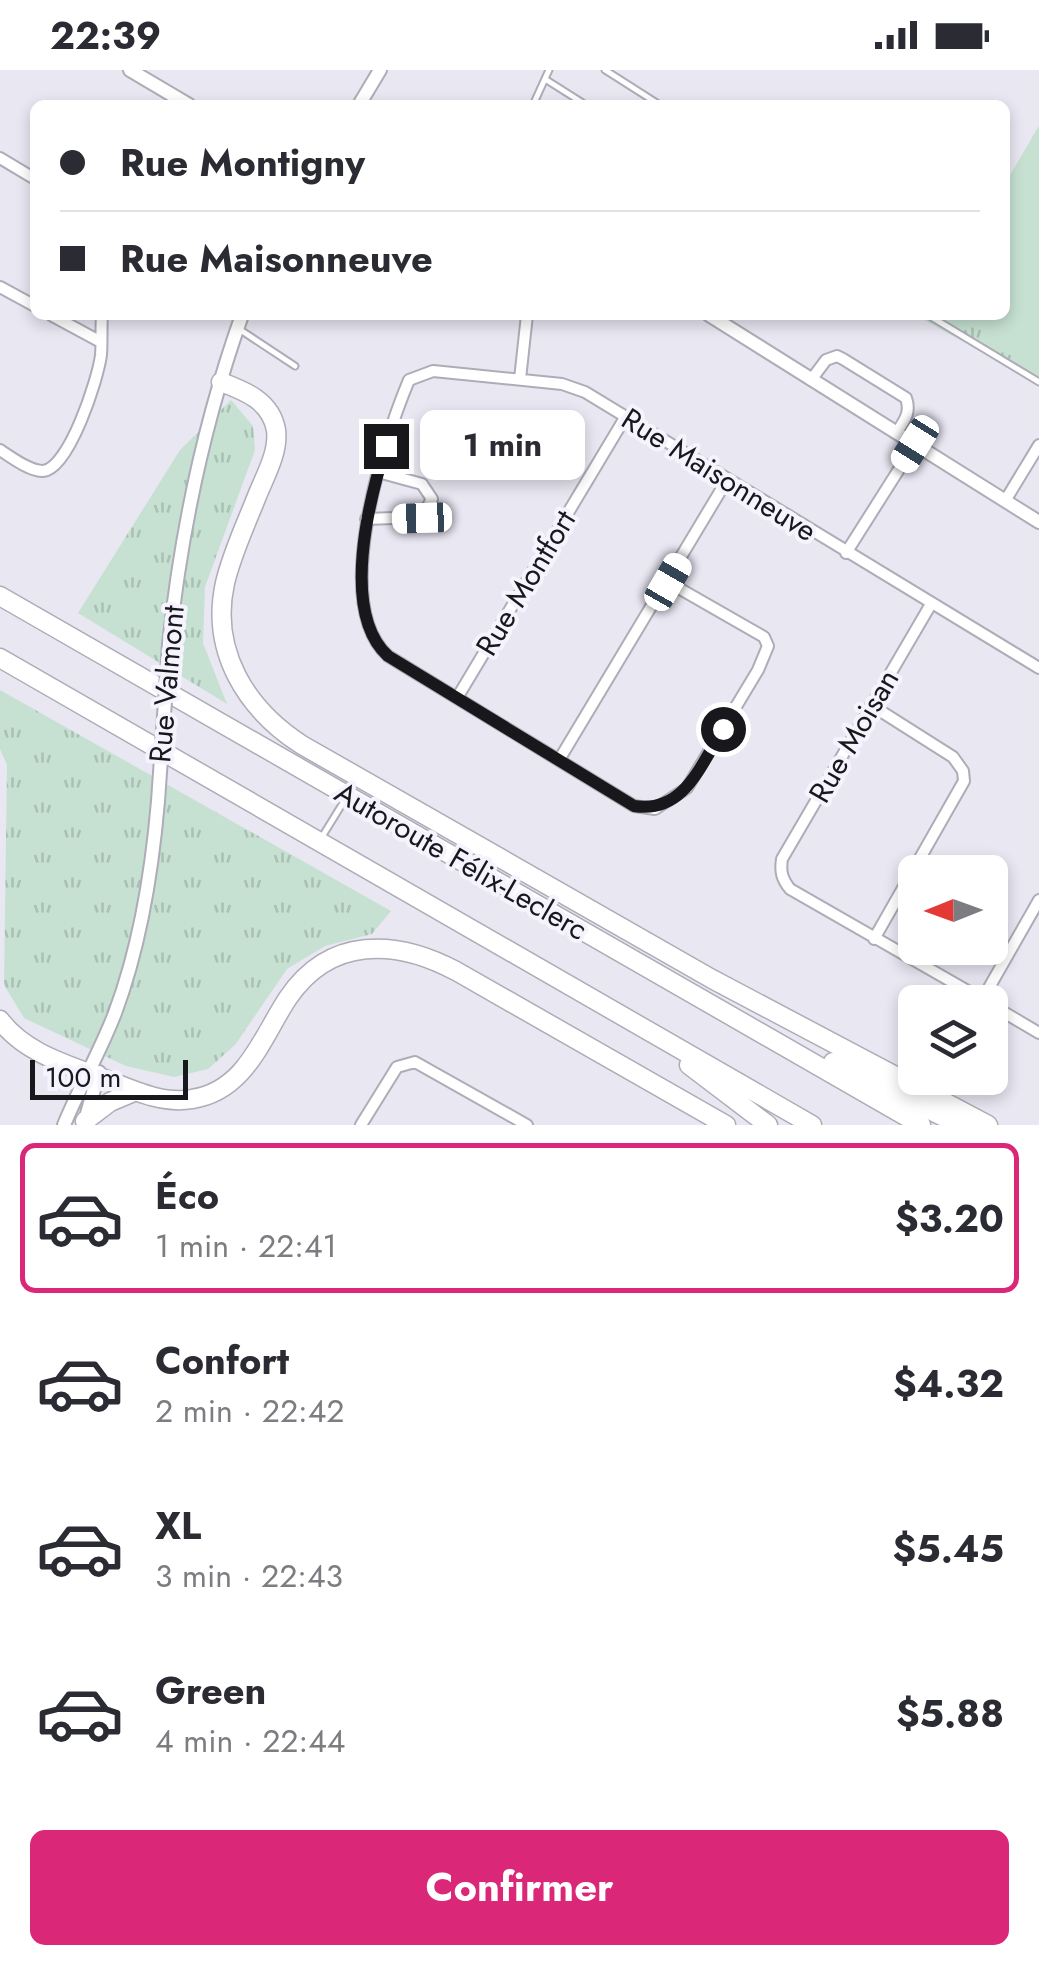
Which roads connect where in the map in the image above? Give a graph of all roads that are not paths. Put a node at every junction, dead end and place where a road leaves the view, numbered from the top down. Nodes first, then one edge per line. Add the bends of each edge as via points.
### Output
1 (130, 70) edge
2 (380, 70) edge
3 (549, 70) edge
4 (605, 70) edge
5 (544, 79) junction
6 (181, 100) edge
7 (362, 100) edge
8 (535, 100) edge
9 (578, 100) edge
10 (652, 100) edge
11 (0, 158) edge
12 (30, 176) edge
13 (0, 287) edge
14 (30, 303) edge
15 (60, 320) edge
16 (102, 320) edge
17 (526, 320) edge
18 (717, 320) edge
19 (936, 320) edge
20 (240, 322) edge
21 (101, 342) junction
22 (295, 366) dead end
23 (520, 379) junction
24 (811, 380) junction
25 (220, 382) junction
26 (1039, 382) edge
27 (626, 416) junction
28 (897, 432) junction
29 (915, 444) junction
30 (1039, 445) edge
31 (0, 450) edge
32 (378, 472) junction
33 (726, 480) junction
34 (1005, 501) junction
35 (366, 519) junction
36 (1039, 522) edge
37 (846, 554) junction
38 (668, 582) junction
39 (0, 596) edge
40 (931, 604) junction
41 (0, 658) edge
42 (1039, 668) edge
43 (457, 698) junction
44 (872, 705) junction
45 (559, 760) junction
46 (348, 796) junction
47 (319, 841) junction
48 (1039, 900) edge
49 (874, 939) junction
50 (956, 985) edge
51 (995, 985) edge
52 (723, 1012) junction
53 (1008, 1015) edge
54 (0, 1020) edge
55 (637, 1024) junction
56 (1039, 1033) edge
57 (93, 1074) junction
58 (136, 1091) junction
59 (84, 1123) edge
60 (64, 1125) edge
61 (362, 1125) edge
62 (527, 1125) edge
63 (726, 1125) edge
64 (768, 1125) edge
65 (812, 1125) edge
66 (922, 1125) edge
67 (960, 1125) edge
68 (988, 1125) edge

1 - 6 street
2 - 7 street
3 - 5 lane
4 - 10 lane
5 - 8 lane
5 - 9 lane
11 - 12 street
13 - 14 street
15 - 21 street
16 - 21 street
17 - 23 street
18 - 24 street
19 - 26 lane
20 - 22 lane
20 - 25 street, Rue Valmont
21 - 31 street via 86,406 52,468 36,470
23 - 27 street, Rue Maisonneuve via 574,387
23 - 32 street, Rue Maisonneuve via 417,374 404,392
24 - 28 street
24 - 28 street via 832,356 843,359 906,398 907,417
25 - 57 street, Rue Valmont, bridge via 188,507 140,925
25 - 68 highway via 258,400 276,430 222,608 237,678 267,719 670,956
27 - 33 street, Rue Maisonneuve
27 - 43 street, Rue Montfort
28 - 29 street
29 - 34 street
29 - 37 street
30 - 34 street
32 - 35 street, Rue Maisonneuve
32 - 35 street via 422,484 432,500 422,518
33 - 37 street, Rue Maisonneuve
33 - 38 street
34 - 36 street
35 - 43 street, Rue Maisonneuve via 362,566 374,643
37 - 40 street, Rue Maisonneuve
38 - 45 street
38 - 45 street via 764,636 768,646 687,788 655,809 634,806
39 - 46 highway, Autoroute Félix-Leclerc
40 - 42 street, Rue Maisonneuve
40 - 44 street, Rue Moisan
41 - 47 highway, Autoroute Félix-Leclerc
43 - 45 street
44 - 49 street via 964,771
44 - 49 street, Rue Moisan via 780,869 790,890
46 - 47 lane
46 - 52 highway, Autoroute Félix-Leclerc
47 - 55 highway, Autoroute Félix-Leclerc
48 - 51 street
49 - 50 street
52 - 66 highway, Autoroute Félix-Leclerc
52 - 67 highway
53 - 56 street
54 - 57 highway via 32,1049
55 - 64 highway
55 - 65 highway, Autoroute Félix-Leclerc
57 - 58 highway
57 - 59 street, Rue Valmont
57 - 60 street, Rue Valmont
58 - 59 highway
58 - 63 highway via 184,1100 220,1090 243,1071 309,975 348,953 394,948 456,971
61 - 62 street via 397,1067 414,1062

